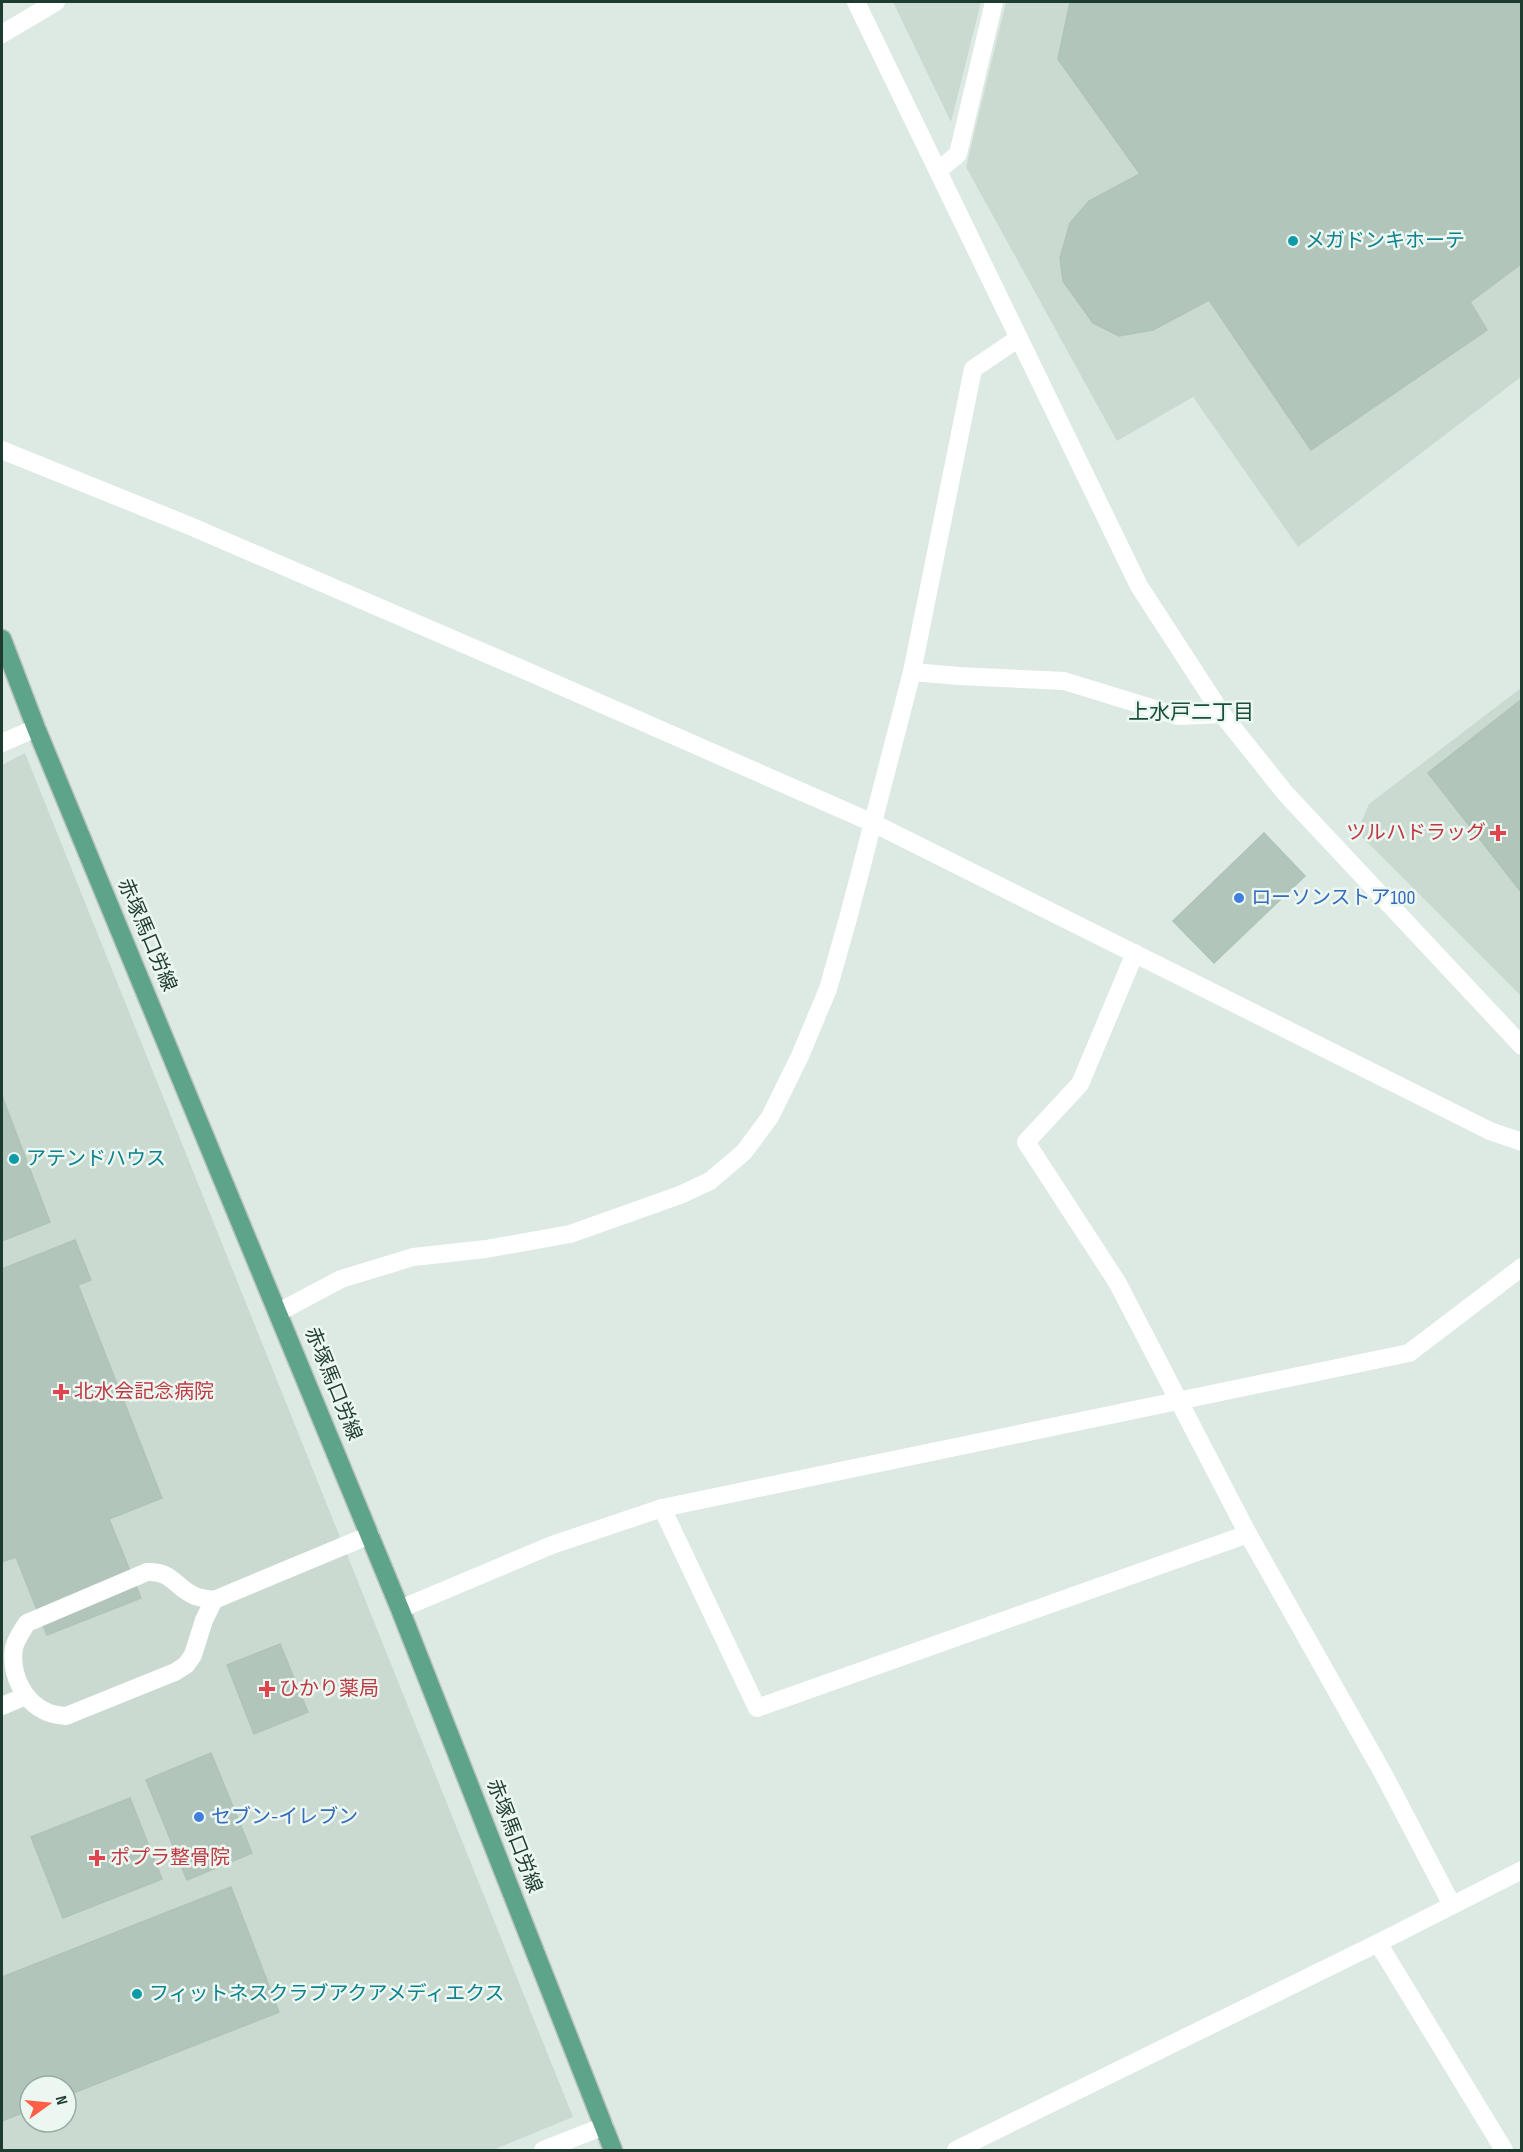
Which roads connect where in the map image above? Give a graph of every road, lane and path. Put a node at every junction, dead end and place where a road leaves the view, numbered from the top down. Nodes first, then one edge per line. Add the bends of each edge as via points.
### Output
1 (56, 2) edge
2 (856, 2) edge
3 (994, 2) edge
4 (2, 34) edge
5 (939, 170) junction
6 (1019, 338) junction
7 (2, 450) edge
8 (2, 639) edge
9 (912, 672) junction
10 (1222, 714) junction
11 (36, 728) junction
12 (2, 743) edge
13 (873, 824) junction
14 (1135, 953) junction
15 (1521, 1046) edge
16 (1521, 1142) edge
17 (1521, 1267) edge
18 (279, 1312) junction
19 (1179, 1400) junction
20 (662, 1508) junction
21 (1248, 1534) junction
22 (370, 1535) junction
23 (214, 1600) junction
24 (400, 1609) junction
25 (8, 1647) edge
26 (26, 1696) junction
27 (2, 1706) edge
28 (1521, 1870) edge
29 (1452, 1905) junction
30 (1378, 1944) junction
31 (604, 2126) junction
32 (543, 2151) edge
33 (613, 2151) edge
34 (956, 2151) edge
35 (1504, 2151) edge

1 - 4 street
2 - 5 street
3 - 5 street via 958,154
5 - 6 street
6 - 9 street via 973,369
6 - 10 street via 1139,586
7 - 13 street via 190,526
8 - 11 main road, 赤塚馬口労線
9 - 10 street via 1064,681 1178,716
9 - 13 street
10 - 15 street via 1286,794
11 - 12 street
11 - 18 main road, 赤塚馬口労線
13 - 14 street
13 - 18 street via 828,988 800,1056 770,1117 744,1152 710,1180 680,1195 570,1234 413,1257 341,1278
14 - 16 street via 1490,1131
14 - 19 street via 1080,1084 1026,1142 1117,1282
17 - 19 street via 1409,1353
18 - 22 main road, 赤塚馬口労線
19 - 20 street
19 - 21 street
20 - 21 street via 757,1707
20 - 24 street via 552,1545
21 - 29 street via 1384,1775
22 - 23 street
22 - 24 main road, 赤塚馬口労線
23 - 25 street via 194,1596 170,1576 147,1572 27,1623
23 - 26 street via 193,1655 175,1672 66,1716 49,1713
24 - 31 main road, 赤塚馬口労線
25 - 26 street
26 - 27 street
28 - 29 street
29 - 30 street
30 - 34 street
30 - 35 street
31 - 32 street
31 - 33 main road, 赤塚馬口労線

